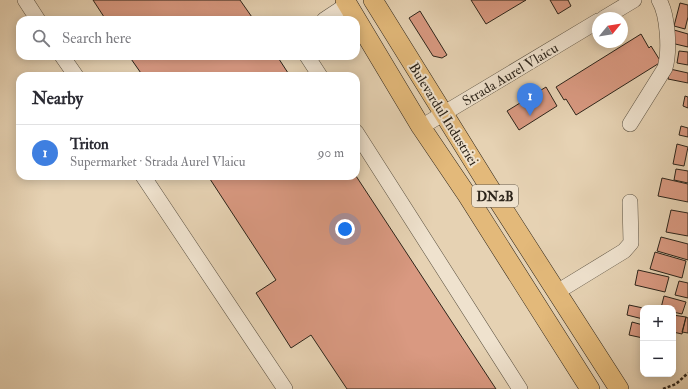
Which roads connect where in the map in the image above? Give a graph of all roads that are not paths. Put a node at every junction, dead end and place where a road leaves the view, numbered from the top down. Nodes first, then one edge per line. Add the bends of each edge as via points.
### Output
1 (25, 0) edge
2 (373, 0) edge
3 (634, 0) edge
4 (659, 0) edge
5 (347, 2) edge
6 (614, 12) edge
7 (35, 16) edge
8 (329, 16) edge
9 (355, 16) edge
10 (360, 24) edge
11 (592, 25) edge
12 (65, 60) edge
13 (310, 60) edge
14 (73, 72) edge
15 (317, 72) edge
16 (444, 114) junction
17 (630, 124) dead end
18 (421, 127) junction
19 (360, 138) edge
20 (146, 180) edge
21 (630, 202) dead end
22 (557, 292) junction
23 (285, 389) edge
24 (520, 389) edge
25 (590, 389) edge
26 (619, 389) edge

1 - 7 street
2 - 16 main road, Bulevardul Industriei / DN2B
3 - 6 street
4 - 17 street via 664,10 667,61
5 - 8 street
5 - 9 main road, Bulevardul Industriei / DN2B
10 - 18 main road, Bulevardul Industriei / DN2B
11 - 16 street, Strada Aurel Vlaicu
12 - 14 street
13 - 15 street
16 - 18 street, Strada Aurel Vlaicu
16 - 22 main road, Bulevardul Industriei / DN2B
18 - 25 main road, Bulevardul Industriei / DN2B
19 - 24 street
20 - 23 street
21 - 22 street via 631,243 624,251
22 - 26 main road, Bulevardul Industriei / DN2B

